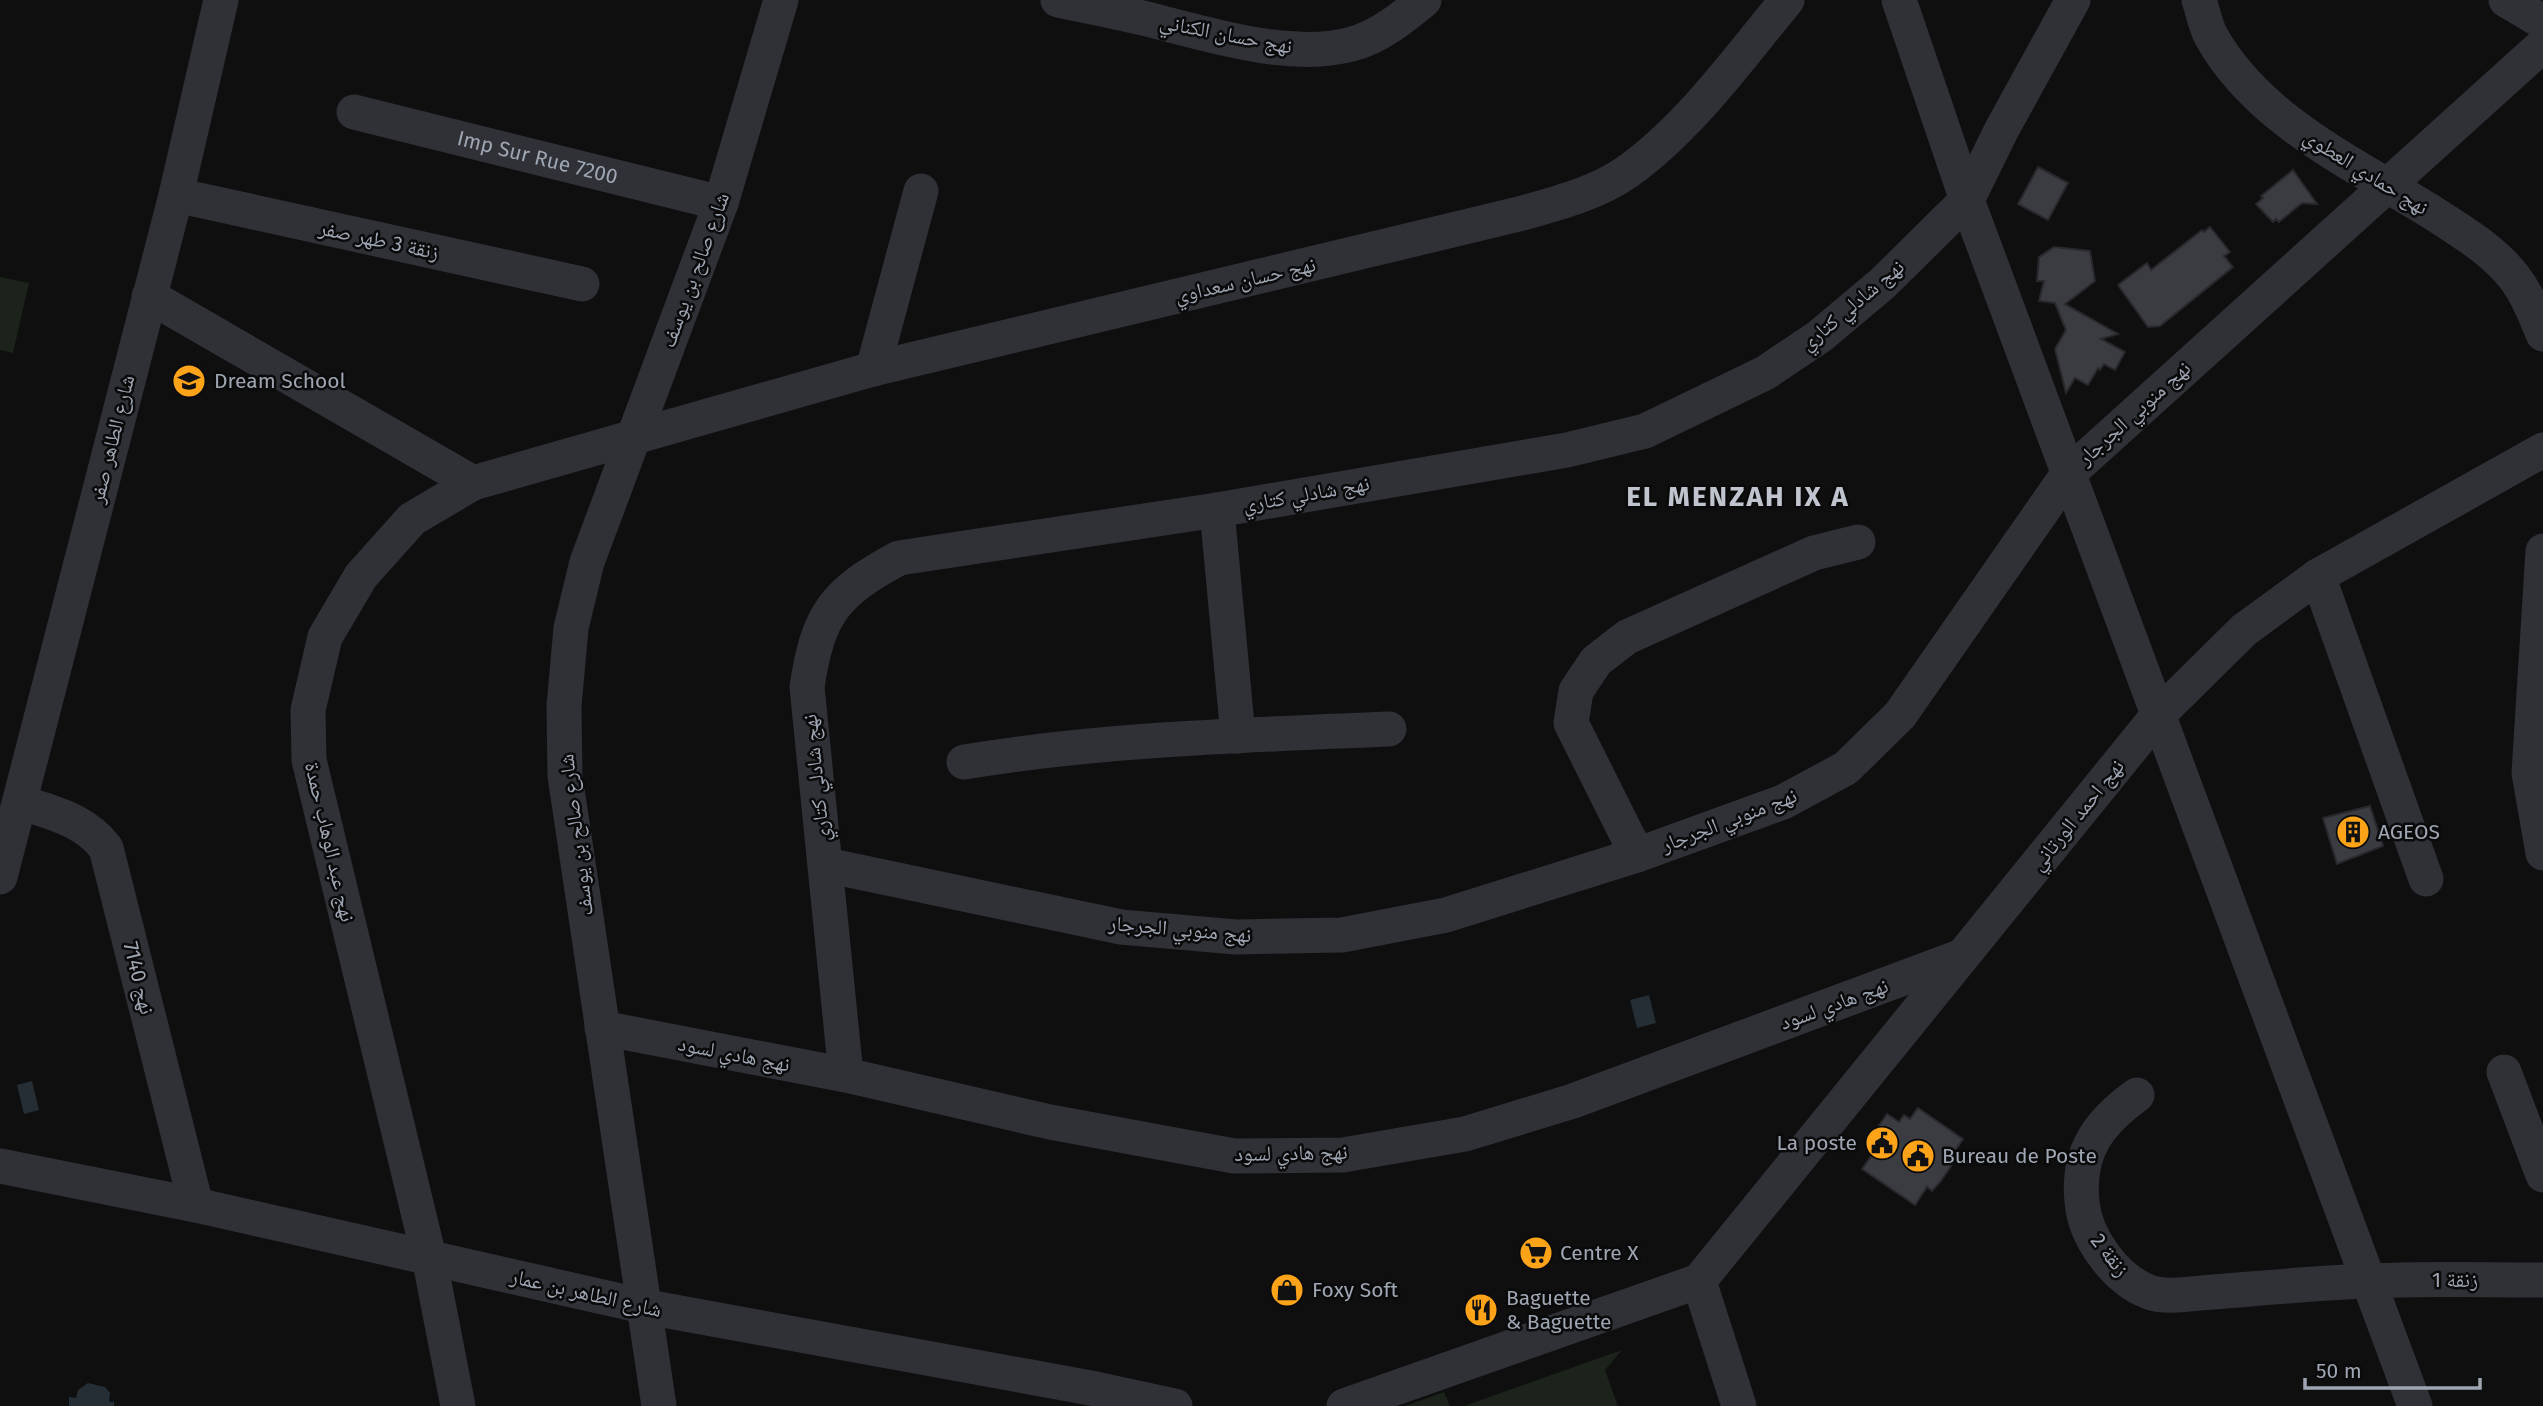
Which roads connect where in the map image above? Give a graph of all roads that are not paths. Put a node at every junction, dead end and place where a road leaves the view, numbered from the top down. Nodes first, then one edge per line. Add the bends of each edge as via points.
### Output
1 (221, 0) edge
2 (781, 0) edge
3 (1058, 0) edge
4 (1424, 0) edge
5 (1787, 0) edge
6 (1899, 0) edge
7 (2073, 0) edge
8 (2199, 0) edge
9 (2506, 0) edge
10 (1145, 9) edge
11 (2543, 22) edge
12 (2543, 45) edge
13 (354, 112) dead end
14 (2386, 184) junction
15 (921, 191) dead end
16 (176, 195) junction
17 (1967, 201) junction
18 (721, 203) junction
19 (582, 284) dead end
20 (149, 296) junction
21 (2543, 334) edge
22 (873, 369) junction
23 (633, 438) junction
24 (2543, 450) edge
25 (2068, 474) junction
26 (473, 483) junction
27 (1217, 510) junction
28 (1858, 542) dead end
29 (2543, 551) edge
30 (2318, 576) junction
31 (2159, 714) junction
32 (1390, 729) dead end
33 (1238, 736) junction
34 (964, 762) dead end
35 (20, 802) junction
36 (2543, 853) edge
37 (1637, 855) junction
38 (825, 864) junction
39 (0, 877) edge
40 (2426, 879) dead end
41 (1961, 957) junction
42 (602, 1028) junction
43 (2504, 1072) dead end
44 (846, 1075) junction
45 (2137, 1095) dead end
46 (0, 1166) edge
47 (2543, 1175) edge
48 (196, 1205) junction
49 (429, 1257) junction
50 (2543, 1280) edge
51 (1699, 1281) junction
52 (2367, 1281) junction
53 (647, 1307) junction
54 (458, 1406) edge
55 (659, 1406) edge
56 (1175, 1406) edge
57 (1343, 1406) edge
58 (1740, 1406) edge
59 (2416, 1406) edge

1 - 16 street, شارع الطاهر صفر
2 - 18 street, شارع صالح بن يوسف
3 - 10 street, نهج حسان الكناني
4 - 10 street, نهج حسان الكناني via 1380,33 1328,49 1249,42
5 - 22 street, نهج حسان سعداوي via 1683,121 1626,172 1570,199
6 - 17 street
7 - 17 street, نهج شادلي كتاري via 2001,129
8 - 14 street, نهج حمادي العطوي via 2209,34 2263,101 2301,131
9 - 11 street
12 - 14 street, نهج منوبي الجرجار
13 - 18 street, Imp Sur Rue 7200
14 - 21 street, نهج حمادي العطوي via 2483,245 2514,277
14 - 25 street, نهج منوبي الجرجار
15 - 22 street
16 - 19 street, زنقة 3 طهر صفر
16 - 20 street, شارع الطاهر صفر
17 - 25 street
17 - 27 street, نهج شادلي كتاري via 1883,283 1820,336 1765,373 1644,430 1567,450
18 - 23 street, شارع صالح بن يوسف
20 - 26 street
20 - 35 street, شارع الطاهر صفر
22 - 23 street, نهج حسان سعداوي
23 - 26 street, نهج عبد الوهاب حمدة
23 - 42 street, شارع صالح بن يوسف via 587,562 571,628 564,706 565,776
24 - 30 street, نهج احمد الورتاني
25 - 31 street
25 - 37 street, نهج منوبي الجرجار via 1900,715 1846,768 1783,802
26 - 49 street, نهج عبد الوهاب حمدة via 412,519 361,576 325,637 307,710 309,760
27 - 33 street
27 - 38 street, نهج شادلي كتاري via 898,558 858,581 835,602 814,643 807,687
28 - 37 street via 1814,553 1627,637 1596,661 1576,691 1571,723
29 - 36 street via 2529,773
30 - 31 street, نهج احمد الورتاني via 2244,630
30 - 40 street
31 - 41 street, نهج احمد الورتاني
31 - 52 street
32 - 33 street
33 - 34 street
35 - 39 street, شارع الطاهر صفر
35 - 48 street, نهج 7140 via 75,821 106,848
37 - 38 street, نهج منوبي الجرجار via 1446,915 1342,935 1236,937 1121,927
38 - 44 street, نهج شادلي كتاري
41 - 44 street, نهج هادي لسود via 1573,1101 1465,1134 1343,1155 1234,1156 1051,1122
41 - 51 street, نهج احمد الورتاني
42 - 44 street, نهج هادي لسود
42 - 53 street, شارع صالح بن يوسف
43 - 47 street
45 - 52 street, زنقة 2 via 2110,1114 2089,1146 2080,1181 2083,1216 2099,1247 2123,1277 2150,1293 2185,1294
46 - 48 street, شارع الطاهر بن عمار
48 - 49 street, شارع الطاهر بن عمار
49 - 53 street, شارع الطاهر بن عمار
49 - 54 street, نهج عبد الوهاب حمدة
50 - 52 street, زنقة 1
51 - 57 street
51 - 58 street
52 - 59 street
53 - 55 street, شارع صالح بن يوسف
53 - 56 street, شارع الطاهر بن عمار

